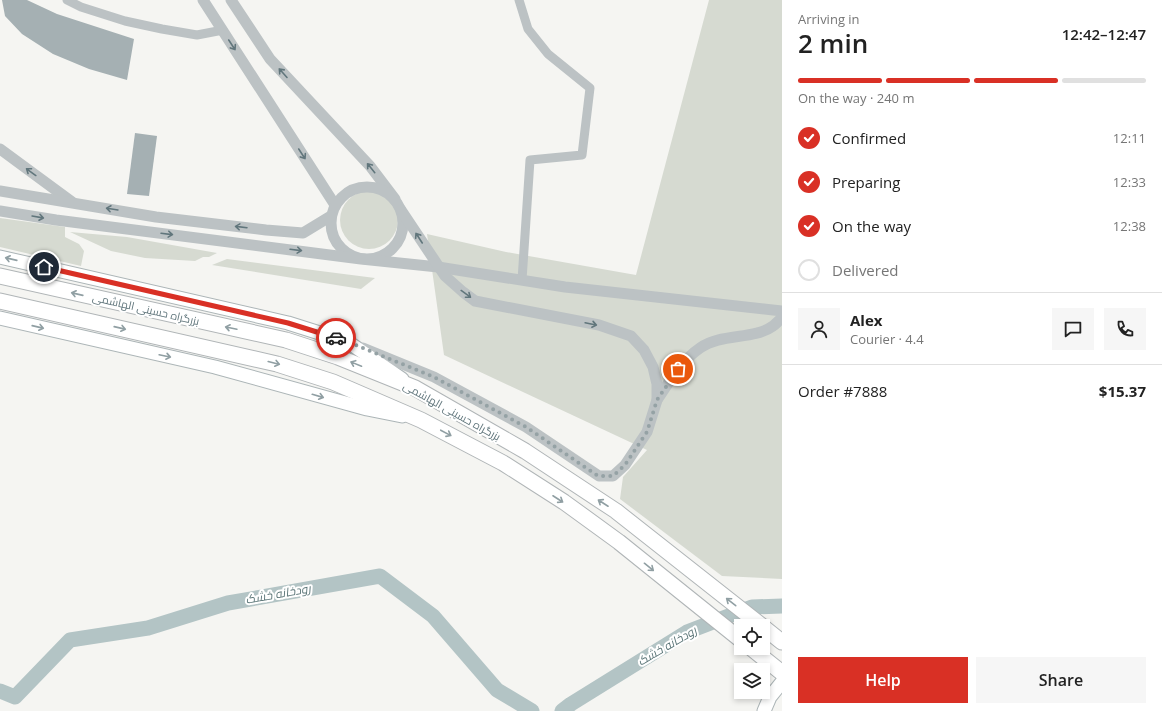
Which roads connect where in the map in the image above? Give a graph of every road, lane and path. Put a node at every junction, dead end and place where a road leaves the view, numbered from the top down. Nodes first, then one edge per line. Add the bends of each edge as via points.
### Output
1 (67, 0) edge
2 (204, 0) edge
3 (231, 0) edge
4 (519, 0) edge
5 (223, 30) junction
6 (0, 149) edge
7 (0, 191) edge
8 (395, 199) junction
9 (74, 203) junction
10 (335, 205) junction
11 (401, 210) junction
12 (0, 211) edge
13 (331, 216) junction
14 (266, 230) junction
15 (264, 246) junction
16 (0, 257) edge
17 (361, 259) junction
18 (438, 267) junction
19 (0, 276) edge
20 (522, 280) junction
21 (0, 301) edge
22 (782, 311) edge
23 (0, 318) edge
24 (782, 318) edge
25 (348, 342) junction
26 (415, 388) junction
27 (657, 400) junction
28 (421, 420) junction
29 (753, 619) edge
30 (770, 632) edge
31 (734, 634) edge
32 (782, 642) edge
33 (760, 655) edge
34 (782, 673) edge
35 (782, 682) edge
36 (764, 711) edge

1 - 5 street via 125,21 162,29 197,35
2 - 5 street
8 -> 3 street via 370,166 270,58
4 - 20 street via 528,29 548,54 590,88 582,155 530,160
5 -> 10 street
9 -> 6 street
7 - 9 street
8 - 10 street via 385,191 363,186 352,189
8 - 11 street
14 -> 9 street via 156,217
10 - 13 street
11 - 17 street via 401,234 395,246 387,254
18 -> 11 street
12 -> 15 street
13 - 14 street via 303,233
13 - 17 street via 330,227 340,248 349,255
14 - 15 street
15 -> 17 street
25 -> 16 main road via 288,323
17 - 18 street
18 - 20 street
18 -> 27 street via 475,301 599,326 631,336 644,350 652,367
26 -> 19 highway, بزرگراه حسینی الهاشمی via 338,357 286,340
20 - 22 street
21 -> 28 highway, بزرگراه حسینی الهاشمی via 277,364 333,382
23 -> 28 main road via 215,367 367,409
24 - 27 street via 772,327 718,340 701,347 686,360
25 - 26 main road
25 - 27 street via 434,377 526,427 598,476 613,476 625,465 647,432
29 -> 26 highway, بزرگراه حسینی الهاشمی via 616,512 525,451
28 -> 31 highway, بزرگراه حسینی الهاشمی via 503,463 564,502 619,542
30 - 32 highway, بزرگراه حسینی الهاشمی
33 - 34 highway
35 - 36 main road

